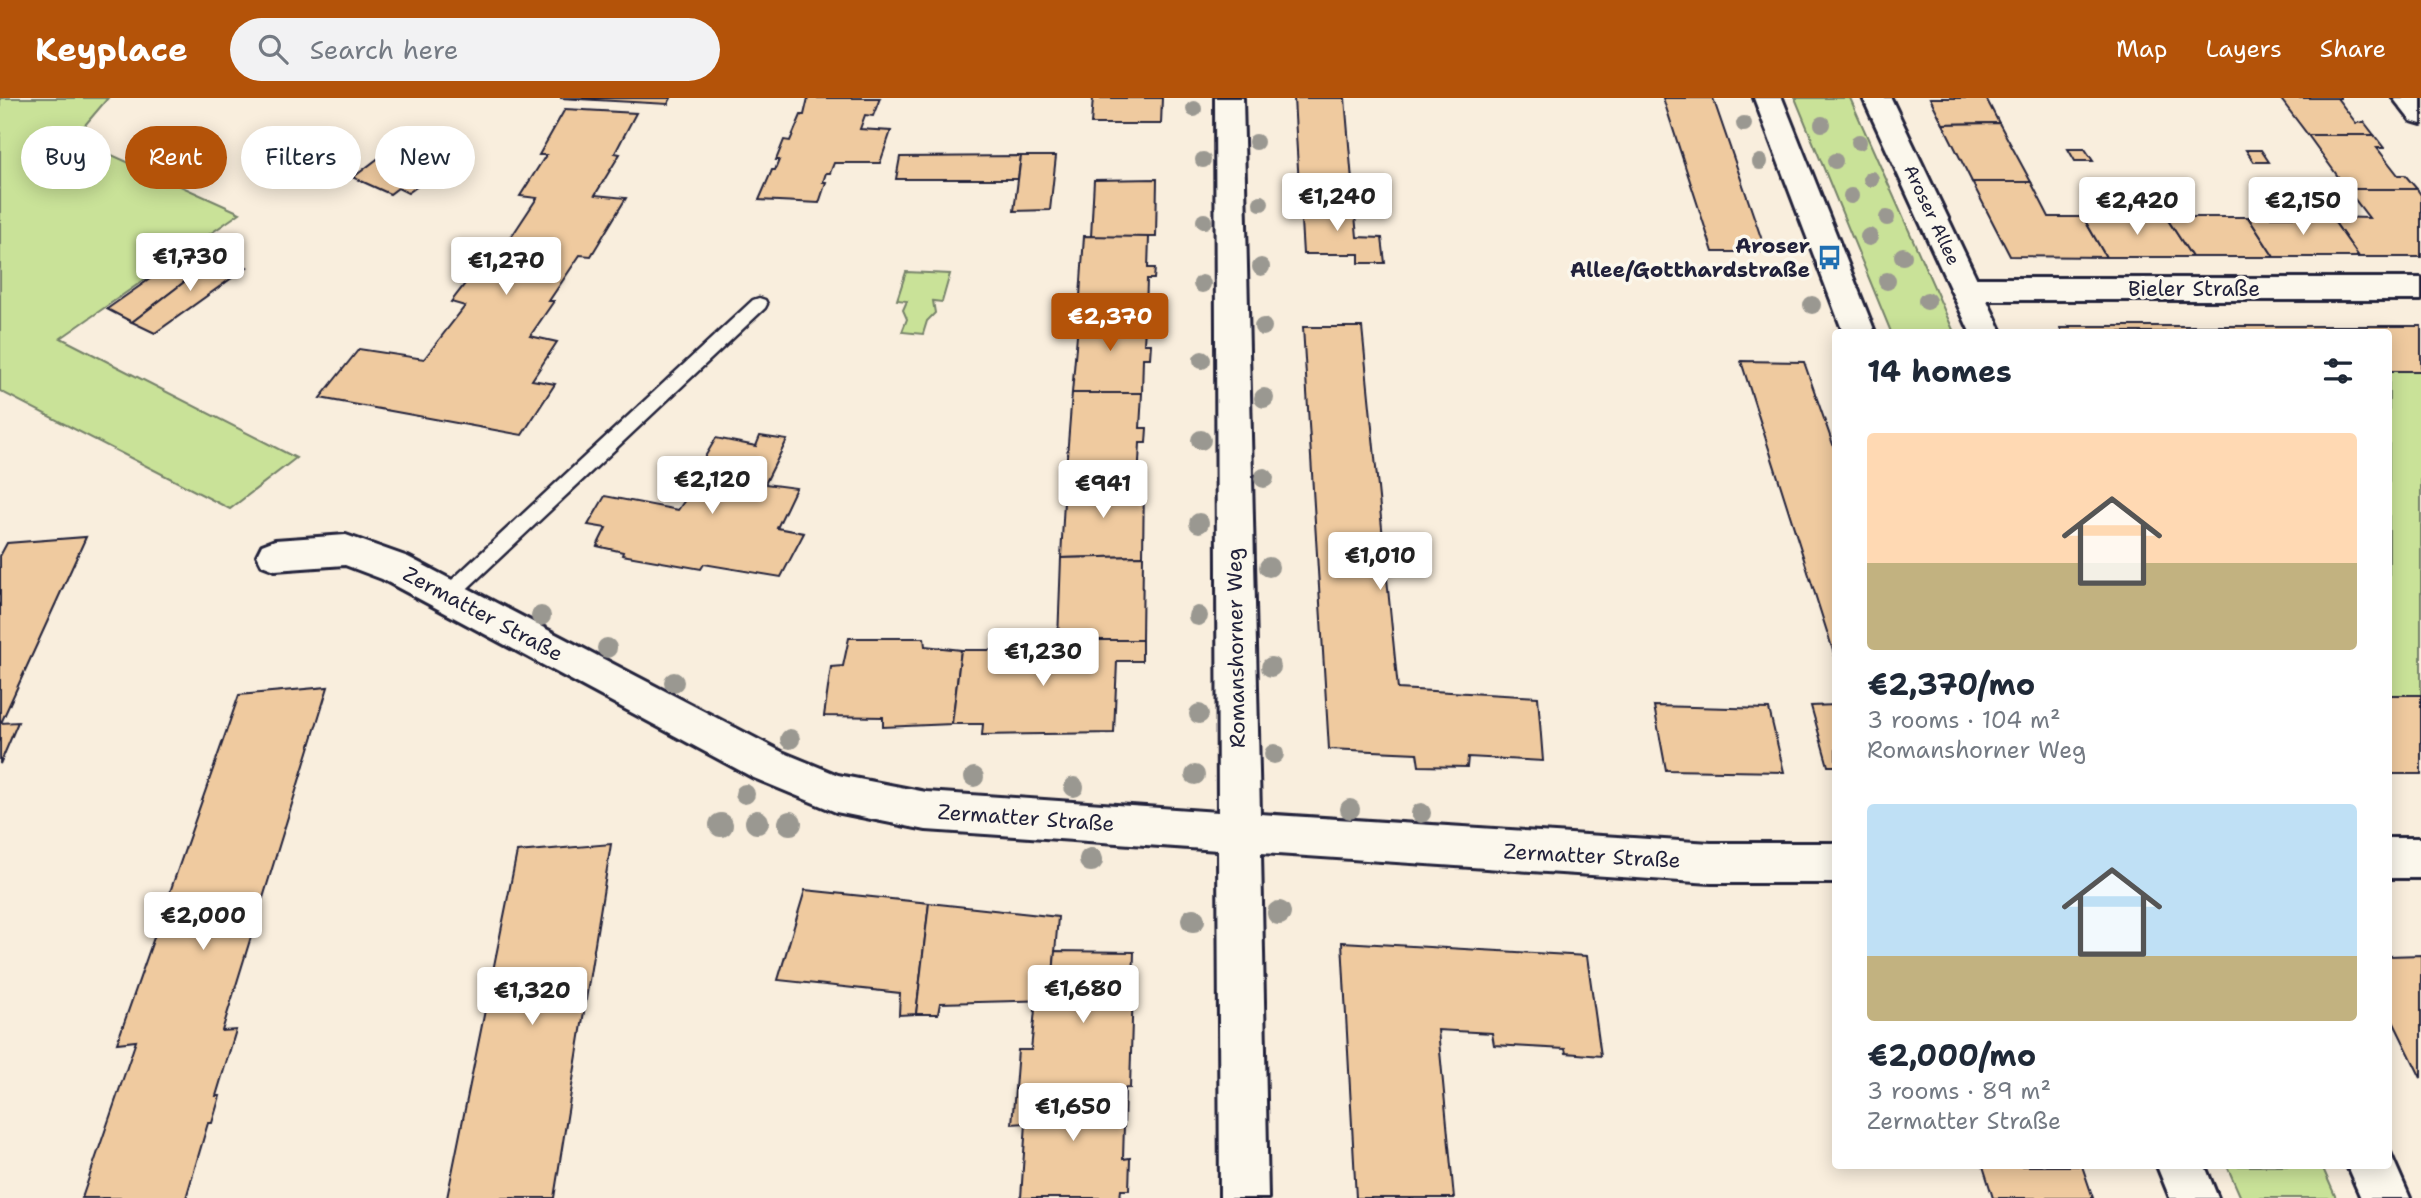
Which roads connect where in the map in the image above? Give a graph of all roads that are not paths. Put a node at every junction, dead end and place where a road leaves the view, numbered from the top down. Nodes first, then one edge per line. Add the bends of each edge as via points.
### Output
1 (1229, 98) edge
2 (1768, 98) edge
3 (1878, 98) edge
4 (2407, 98) edge
5 (2421, 115) edge
6 (1966, 289) junction
7 (2421, 289) edge
8 (759, 304) dead end
9 (1858, 329) edge
10 (1985, 329) edge
11 (275, 555) dead end
12 (447, 596) junction
13 (1238, 833) junction
14 (2392, 858) edge
15 (2421, 858) edge
16 (1832, 863) edge
17 (2182, 1169) edge
18 (2372, 1169) edge
19 (1244, 1198) edge
20 (2194, 1198) edge
21 (2386, 1198) edge

1 - 13 street, Romanshorner Weg
2 - 9 street
3 - 6 street, Aroser Allee
4 - 5 street
6 - 7 street, Bieler Straße
6 - 10 street, Aroser Allee
8 - 12 lane
11 - 12 street, Zermatter Straße via 346,550 395,568
12 - 13 street, Zermatter Straße via 768,765 836,793 926,811
13 - 16 street, Zermatter Straße via 1711,863
13 - 19 street, Romanshorner Weg
14 - 15 street
17 - 20 street
18 - 21 street

